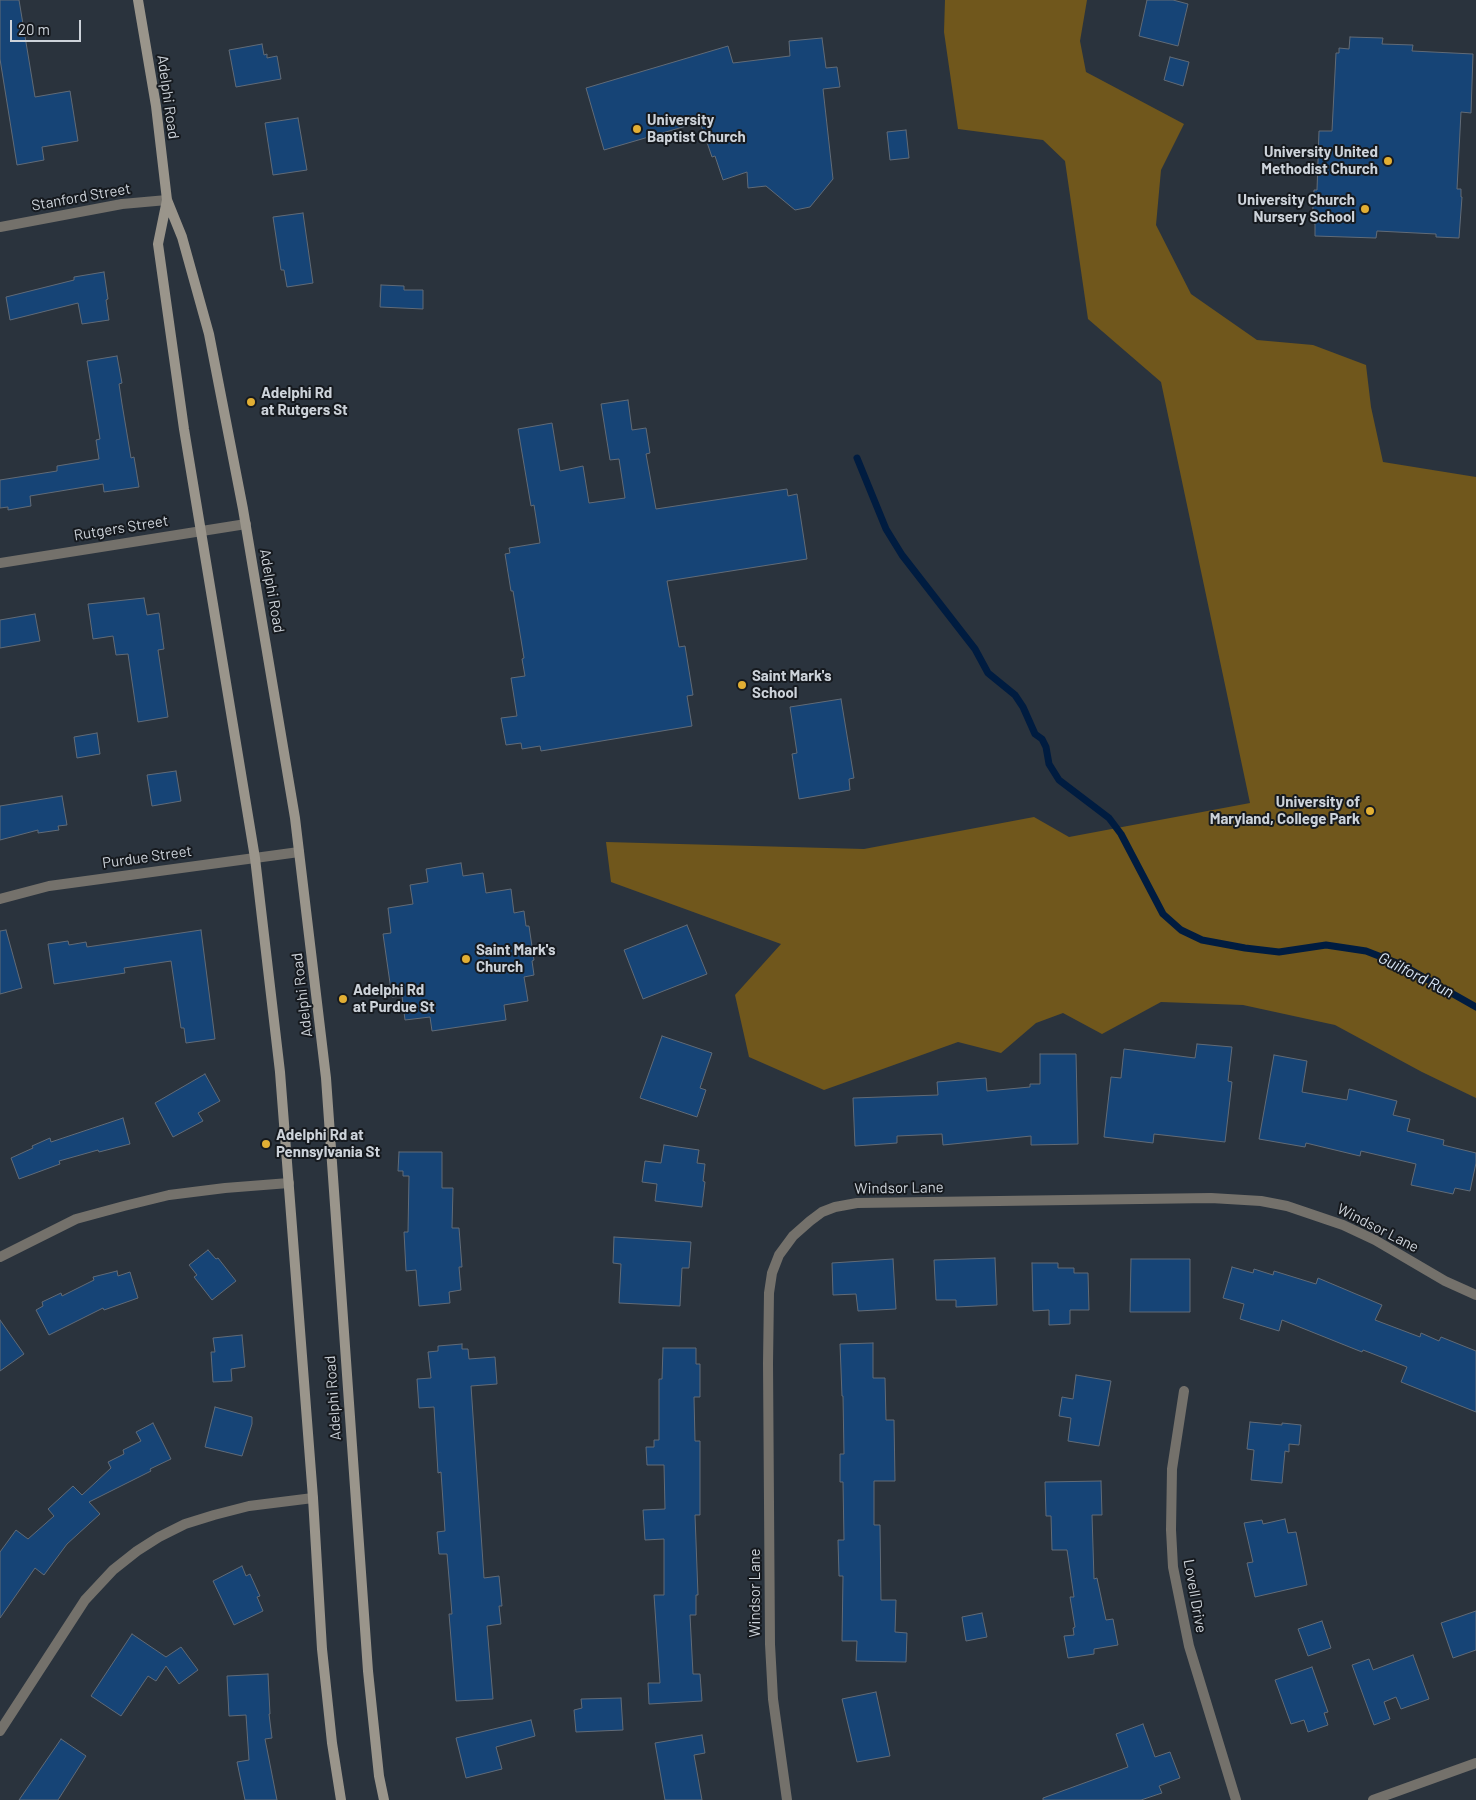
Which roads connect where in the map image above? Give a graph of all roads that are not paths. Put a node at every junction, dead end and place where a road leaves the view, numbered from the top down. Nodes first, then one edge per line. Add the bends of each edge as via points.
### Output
1 (138, 0) edge
2 (167, 200) junction
3 (0, 227) edge
4 (246, 524) junction
5 (201, 531) junction
6 (0, 563) edge
7 (299, 852) junction
8 (255, 858) junction
9 (0, 899) edge
10 (289, 1183) junction
11 (0, 1257) edge
12 (1476, 1295) edge
13 (1184, 1391) dead end
14 (313, 1498) junction
15 (0, 1731) edge
16 (1476, 1763) edge
17 (341, 1800) edge
18 (384, 1800) edge
19 (787, 1800) edge
20 (1236, 1800) edge
21 (1373, 1800) edge

1 - 2 main road, Adelphi Road via 156,106
2 - 3 street, Stanford Street via 122,204
2 - 4 main road, Adelphi Road via 182,237 209,334
2 - 5 main road, Adelphi Road via 158,244
4 - 5 street, Rutgers Street
4 - 7 main road, Adelphi Road
5 - 6 street, Rutgers Street
5 - 8 main road, Adelphi Road
7 - 8 street, Purdue Street
7 - 18 main road, Adelphi Road via 326,1078 368,1671
8 - 9 street, Purdue Street via 49,886
8 - 10 main road, Adelphi Road via 279,1062
10 - 11 street via 169,1195 124,1206 76,1219
10 - 14 main road, Adelphi Road
12 - 19 street, Windsor Lane via 1343,1224 1261,1201 1211,1198 857,1203 822,1212 793,1236 779,1255 769,1293 770,1644 778,1750
13 - 20 street, Lovell Drive via 1172,1478 1173,1567 1189,1646
14 - 15 street via 249,1506 214,1515 177,1528 137,1551 113,1570 85,1600
14 - 17 main road, Adelphi Road via 322,1648
16 - 21 street

